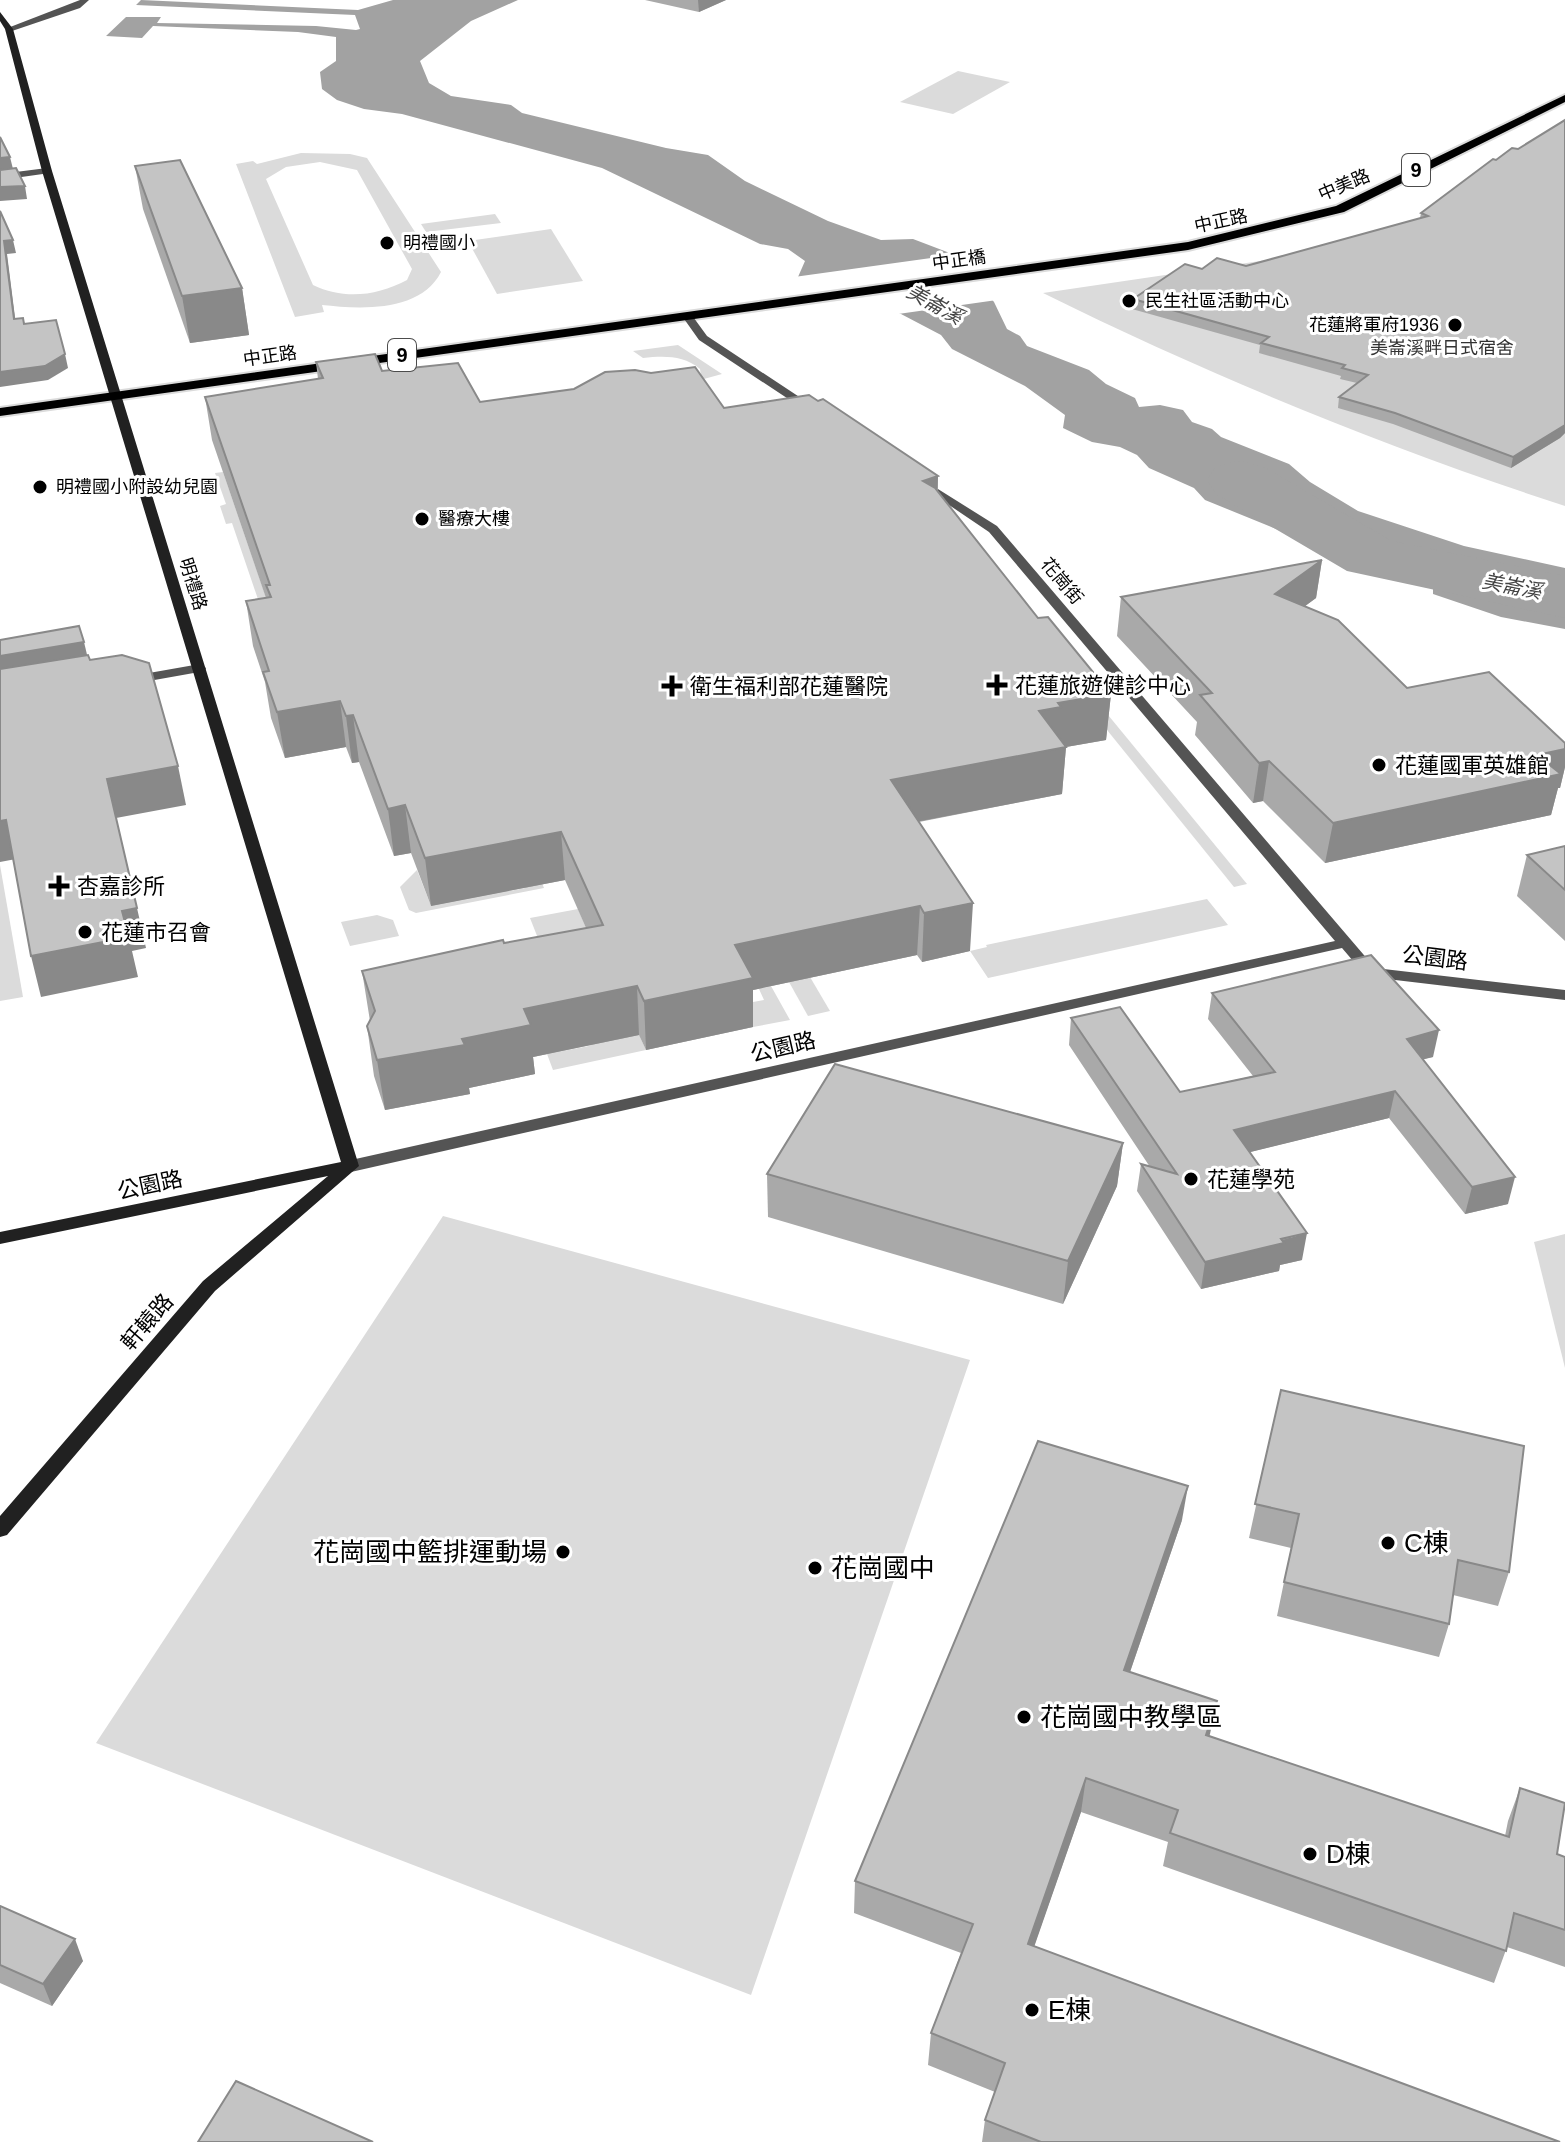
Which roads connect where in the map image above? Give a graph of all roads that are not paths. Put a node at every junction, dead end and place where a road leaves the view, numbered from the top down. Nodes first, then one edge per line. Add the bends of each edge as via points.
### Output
1 (85, 0) edge
2 (0, 14) edge
3 (9, 29) junction
4 (1565, 98) edge
5 (47, 171) junction
6 (0, 177) edge
7 (1262, 230) joint
8 (1188, 246) joint
9 (687, 316) junction
10 (117, 396) junction
11 (0, 412) edge
12 (820, 415) edge
13 (914, 477) edge
14 (200, 668) junction
15 (123, 682) edge
16 (1345, 943) junction
17 (1565, 995) edge
18 (351, 1166) junction
19 (0, 1238) edge
20 (0, 1529) edge

1 - 3 street
2 - 3 street, 明禮路
3 - 5 street, 明禮路
4 - 7 main road, 中美路 / 9 via 1340,209
5 - 6 street
5 - 10 street, 明禮路
7 - 8 main road, 中正路 / 9
8 - 9 main road, 中正橋 / 9
9 - 10 main road, 中正路 / 9
9 - 12 street via 703,338
10 - 11 main road, 中正路 / 9
10 - 14 street, 明禮路
13 - 16 street, 花崗街 via 993,529
14 - 15 street
14 - 18 street, 明禮路
16 - 17 street, 公園路 via 1370,972
16 - 18 street, 公園路
18 - 19 street, 公園路
18 - 20 street, 軒轅路 via 209,1286

